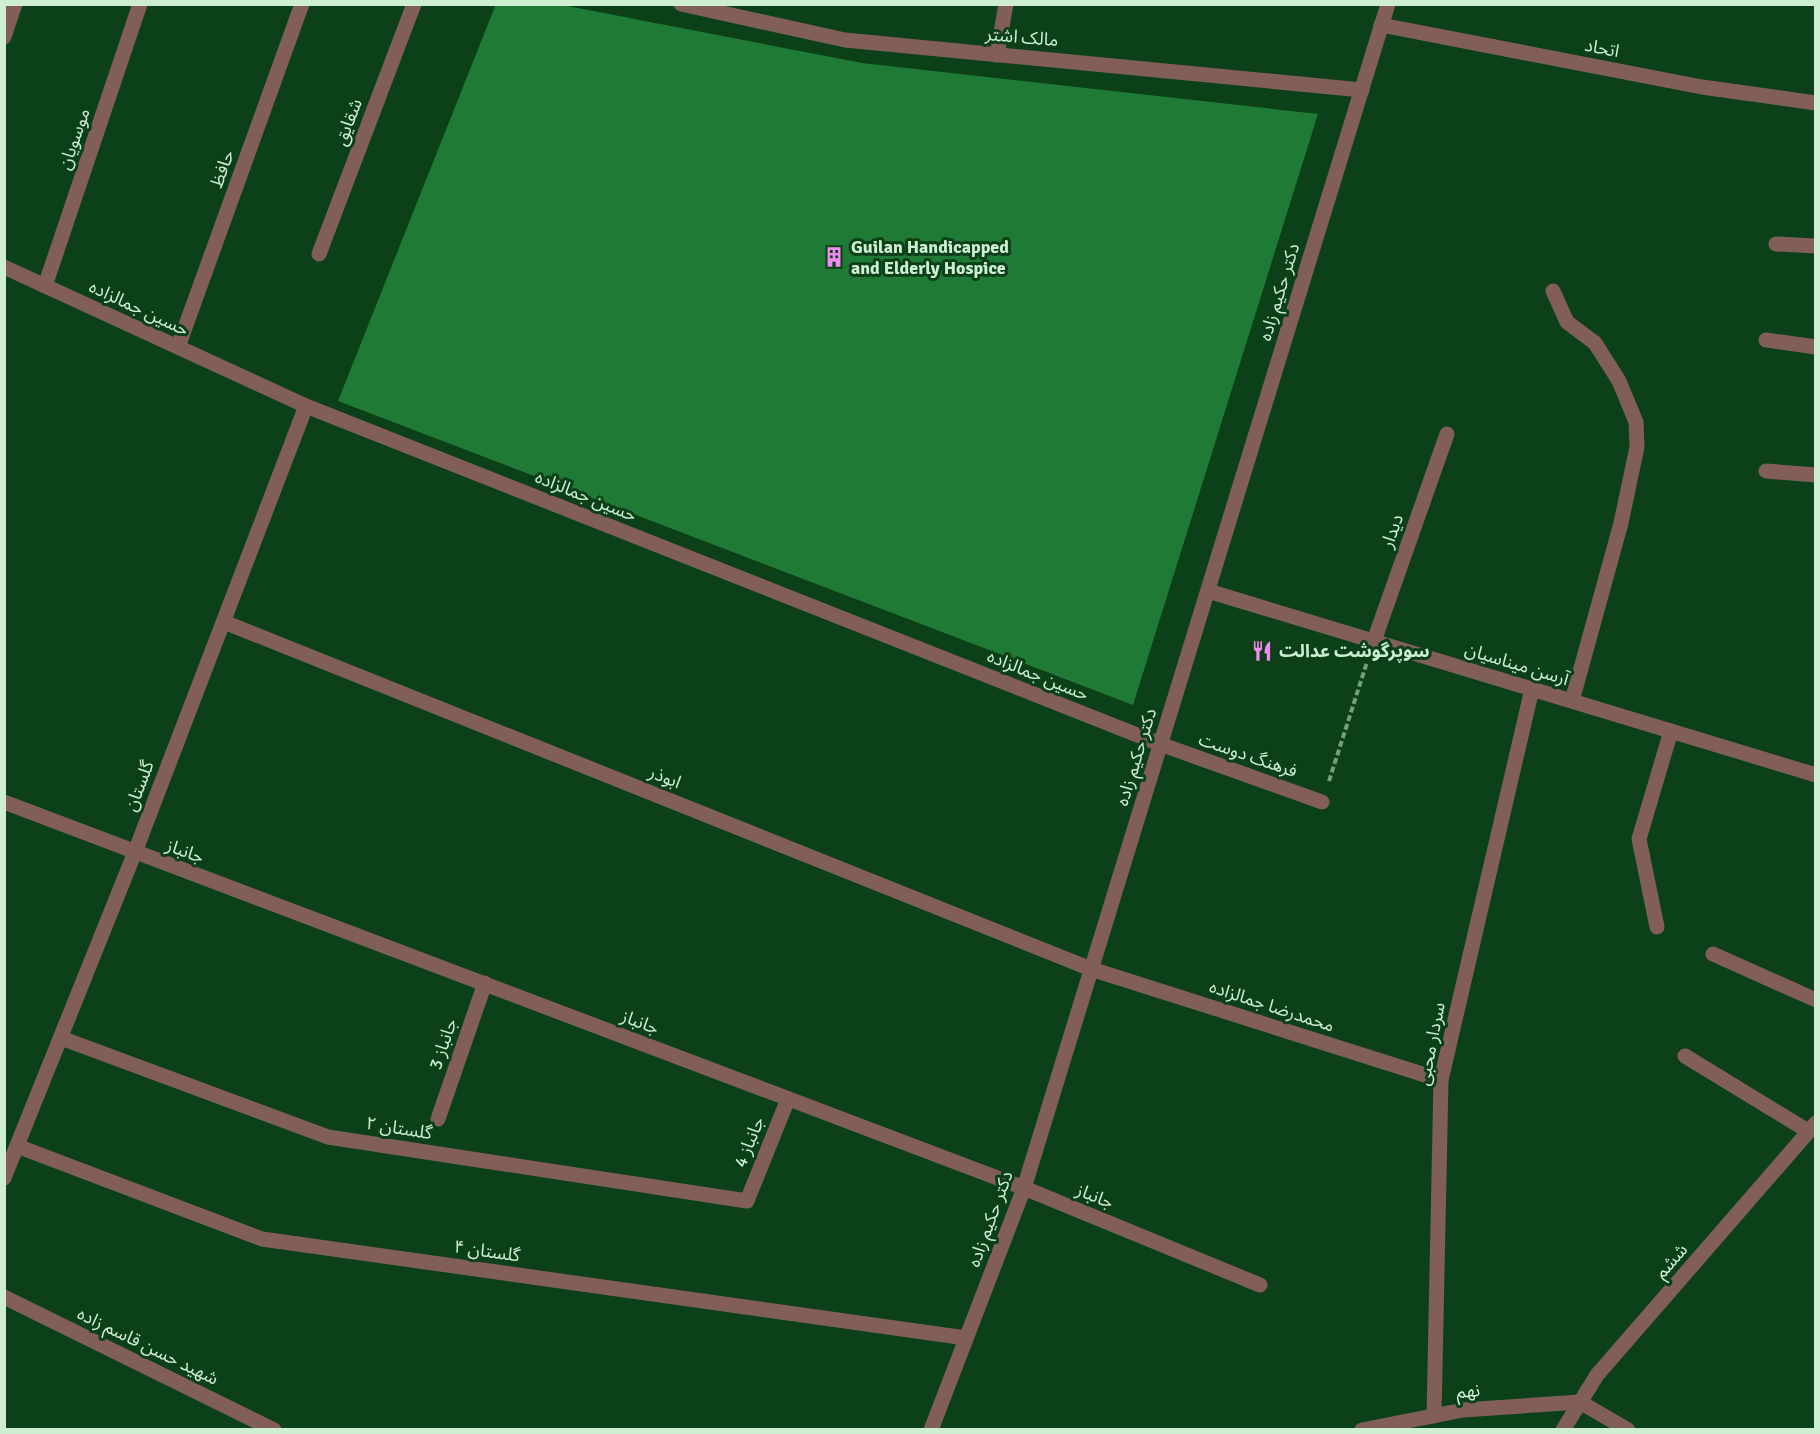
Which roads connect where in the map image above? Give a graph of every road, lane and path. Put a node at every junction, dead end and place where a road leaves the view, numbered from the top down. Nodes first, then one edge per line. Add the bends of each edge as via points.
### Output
1 (15, 4) edge
2 (140, 4) edge
3 (302, 4) edge
4 (414, 4) edge
5 (681, 4) edge
6 (1006, 4) edge
7 (1388, 4) edge
8 (1381, 25) junction
9 (4, 37) edge
10 (997, 55) junction
11 (1362, 90) junction
12 (1815, 103) edge
13 (1776, 244) dead end
14 (1815, 246) edge
15 (319, 254) dead end
16 (4, 267) edge
17 (45, 286) junction
18 (1553, 291) dead end
19 (1766, 340) dead end
20 (178, 347) junction
21 (1815, 347) edge
22 (306, 406) junction
23 (1448, 434) dead end
24 (1766, 471) dead end
25 (1815, 475) edge
26 (1208, 591) junction
27 (224, 622) junction
28 (1374, 641) junction
29 (1532, 689) junction
30 (1572, 701) junction
31 (1671, 731) junction
32 (1160, 744) junction
33 (1815, 775) edge
34 (4, 801) edge
35 (1322, 802) joint
36 (135, 852) junction
37 (1657, 927) dead end
38 (1713, 954) dead end
39 (1091, 969) junction
40 (485, 983) junction
41 (1815, 1000) edge
42 (61, 1038) junction
43 (1685, 1056) dead end
44 (1440, 1080) junction
45 (788, 1099) junction
46 (438, 1119) dead end
47 (1812, 1127) edge
48 (17, 1146) junction
49 (4, 1178) edge
50 (1024, 1188) junction
51 (747, 1201) joint
52 (1260, 1285) dead end
53 (4, 1297) edge
54 (966, 1338) junction
55 (1580, 1402) junction
56 (1434, 1416) junction
57 (274, 1430) edge
58 (931, 1430) edge
59 (1362, 1430) edge
60 (1563, 1430) edge
61 (1628, 1430) edge

1 - 9 street
2 - 17 street, موسویان
3 - 20 street, حافظ
4 - 15 street, شقایق
5 - 10 street, مالک اشتر via 845,40
6 - 10 street
7 - 8 street, دکتر حکیم زاده
8 - 11 street, دکتر حکیم زاده
8 - 12 street, اتحاد via 1702,87
10 - 11 street, مالک اشتر
11 - 26 street, دکتر حکیم زاده
13 - 14 street
16 - 17 street, حسین جمالزاده
17 - 20 street, حسین جمالزاده
18 - 30 street via 1567,322 1595,343 1619,381 1636,422 1637,447 1621,523
19 - 21 street
20 - 22 street, حسین جمالزاده
22 - 27 street, گلستان
22 - 32 street, حسین جمالزاده
23 - 28 street, دیدار
24 - 25 street
26 - 28 street, آرسن میناسیان
26 - 32 street, دکتر حکیم زاده
27 - 36 street, گلستان
27 - 39 street, ابوذر
28 - 29 street, آرسن میناسیان
28 - 35 path
29 - 30 street, آرسن میناسیان
29 - 44 street, سردار محبی
30 - 31 street, آرسن میناسیان
31 - 33 street, آرسن میناسیان
31 - 37 street via 1639,839
32 - 35 street, فرهنگ دوست
32 - 39 street, دکتر حکیم زاده
34 - 36 street, جانباز
36 - 40 street, جانباز
36 - 42 street, گلستان
38 - 41 street
39 - 44 street, محمدرضا جمالزاده
39 - 50 street, دکتر حکیم زاده
40 - 45 street, جانباز
40 - 46 street, جانباز 3
42 - 48 street, گلستان
42 - 51 street, گلستان ۲ via 328,1137
43 - 47 street
44 - 56 street, سردار محبی
45 - 50 street, جانباز
45 - 51 street, جانباز 4
47 - 55 street, ششم via 1597,1375
48 - 49 street, گلستان
48 - 54 street, گلستان ۴ via 262,1239
50 - 52 street, جانباز
50 - 54 street, دکتر حکیم زاده
53 - 57 street, شهید حسن قاسم زاده
54 - 58 street, دکتر حکیم زاده
55 - 56 street, نهم via 1463,1410
55 - 60 street, ششم
55 - 61 street
56 - 59 street, نهم

